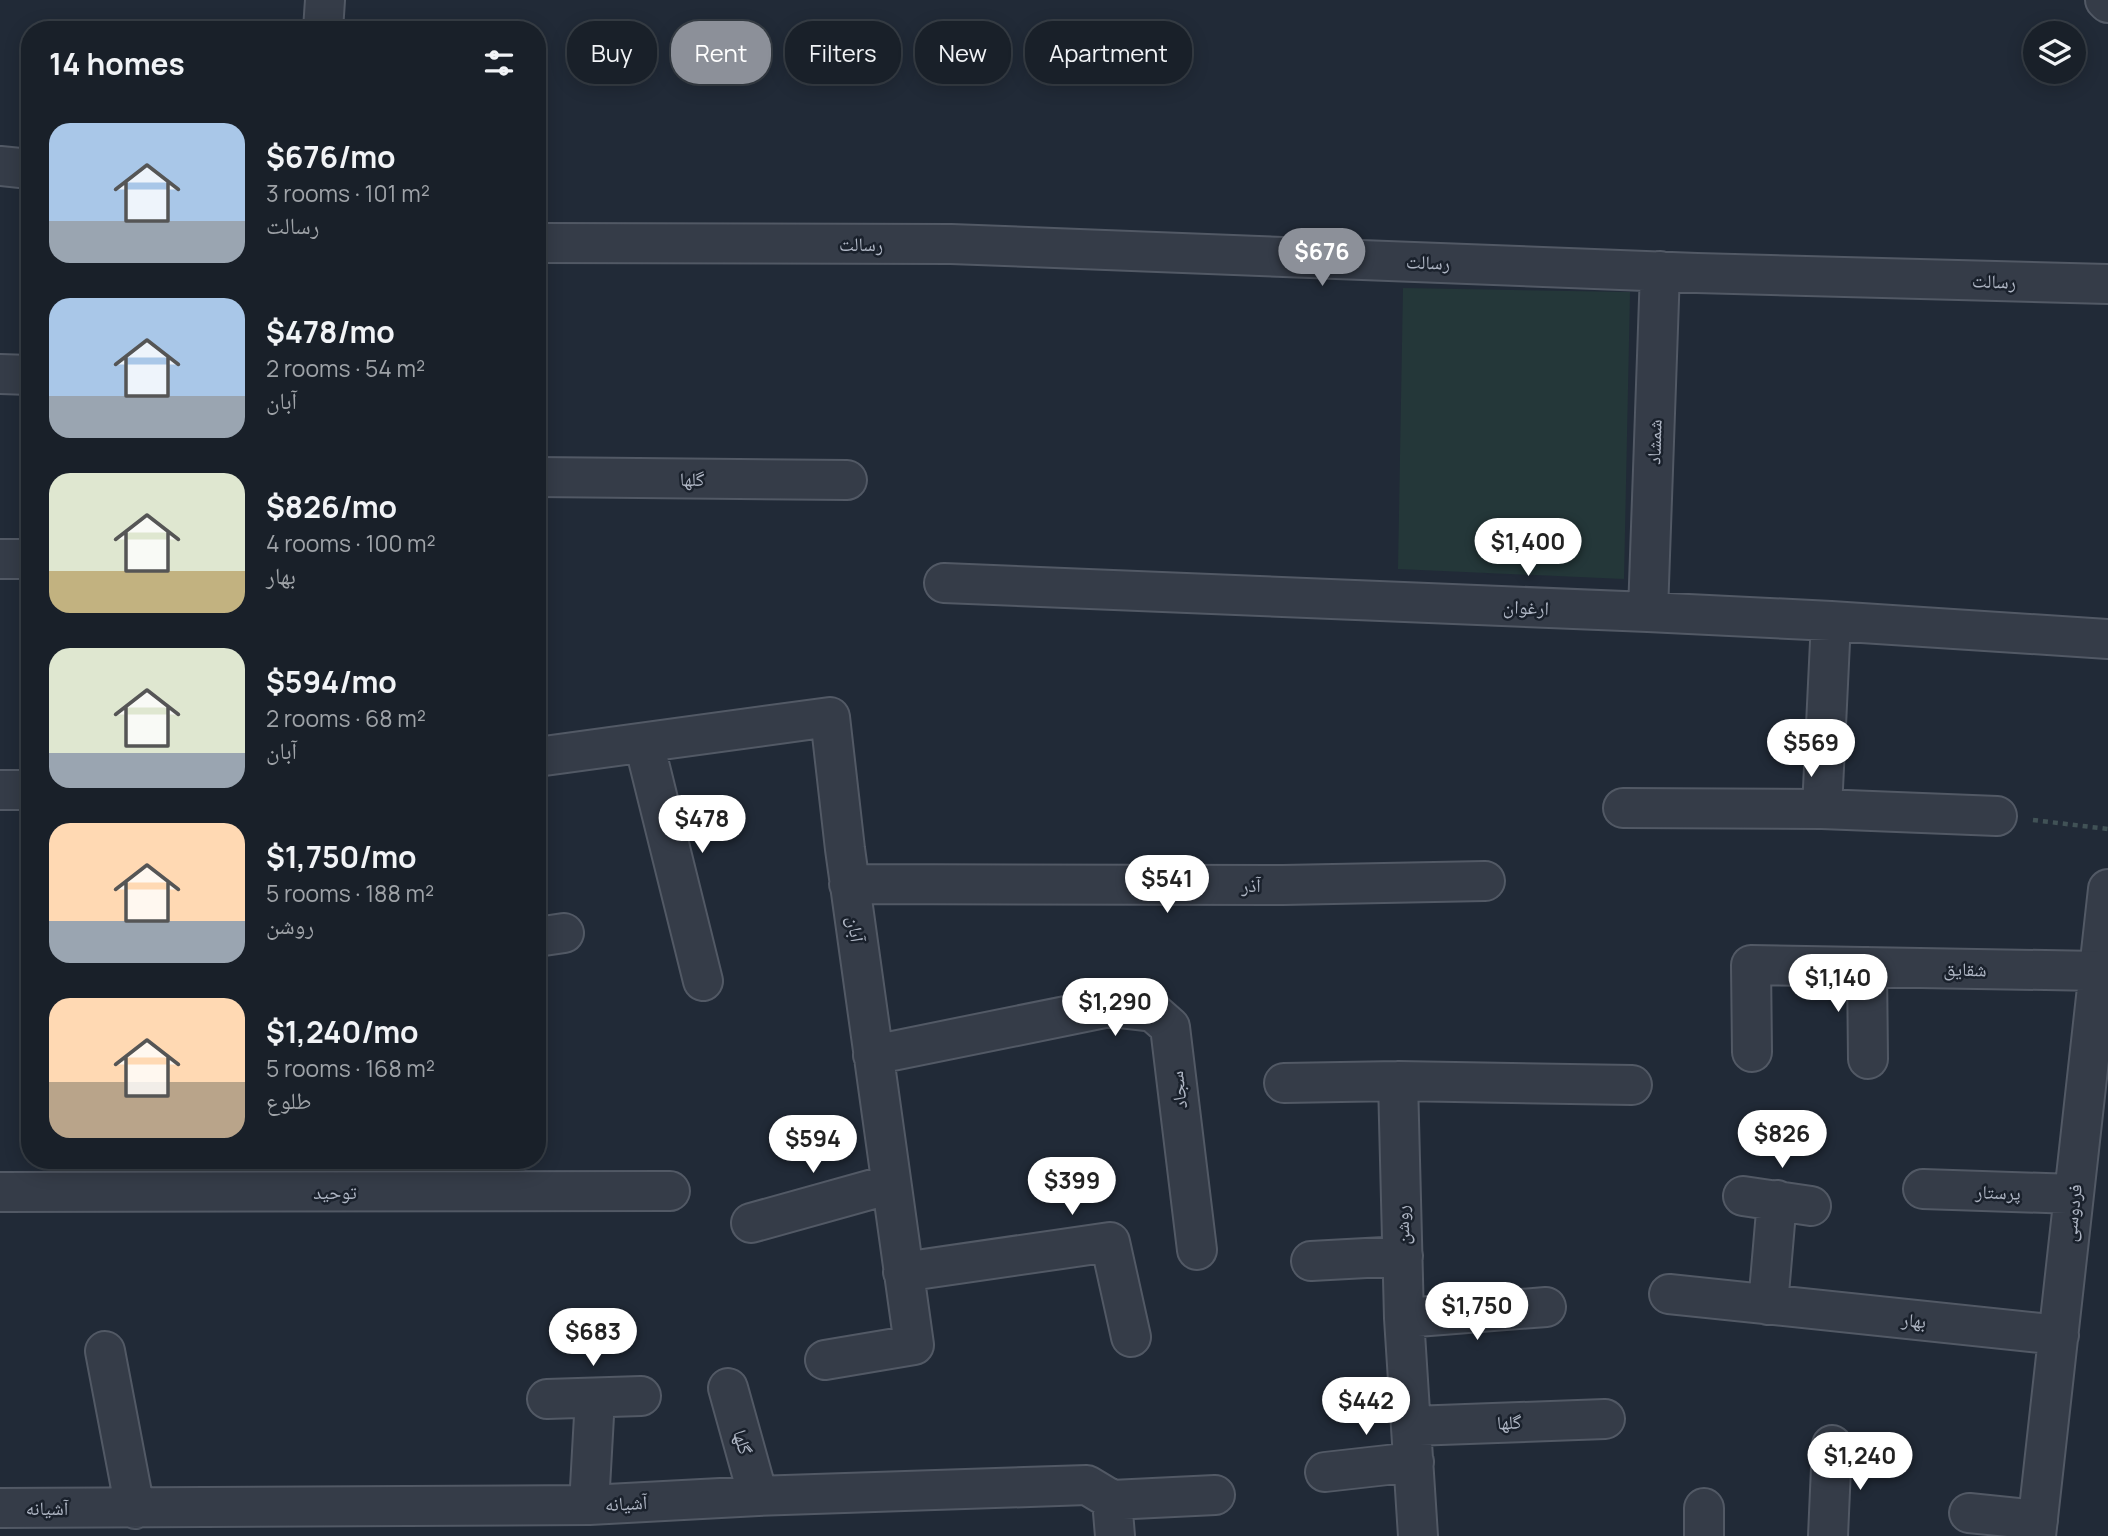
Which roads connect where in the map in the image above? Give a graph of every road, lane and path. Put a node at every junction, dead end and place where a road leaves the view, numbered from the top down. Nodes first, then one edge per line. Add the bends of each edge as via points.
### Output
1 (325, 0) edge
2 (324, 21) edge
3 (0, 166) edge
4 (21, 168) edge
5 (546, 243) edge
6 (1660, 271) junction
7 (2108, 284) edge
8 (0, 374) edge
9 (21, 375) edge
10 (546, 477) edge
11 (847, 480) dead end
12 (0, 559) edge
13 (21, 559) edge
14 (944, 583) dead end
15 (1648, 612) junction
16 (1831, 621) junction
17 (2108, 639) edge
18 (644, 743) junction
19 (546, 757) edge
20 (0, 790) edge
21 (21, 790) edge
22 (1623, 808) dead end
23 (1822, 809) junction
24 (1997, 816) joint
25 (2108, 829) edge
26 (1485, 881) dead end
27 (849, 884) junction
28 (2108, 889) edge
29 (1867, 967) junction
30 (2099, 971) junction
31 (703, 981) dead end
32 (1752, 1052) dead end
33 (873, 1055) junction
34 (1868, 1059) dead end
35 (1398, 1081) junction
36 (1284, 1083) dead end
37 (1632, 1085) dead end
38 (891, 1185) junction
39 (1923, 1189) dead end
40 (670, 1191) dead end
41 (0, 1192) edge
42 (2074, 1194) junction
43 (1777, 1200) dead end
44 (751, 1223) dead end
45 (1197, 1250) dead end
46 (1403, 1256) junction
47 (1311, 1262) dead end
48 (903, 1272) junction
49 (1669, 1294) dead end
50 (1768, 1304) junction
51 (1546, 1307) dead end
52 (1404, 1318) junction
53 (2059, 1335) junction
54 (1131, 1337) dead end
55 (105, 1351) dead end
56 (825, 1360) dead end
57 (727, 1388) dead end
58 (640, 1396) dead end
59 (595, 1398) junction
60 (547, 1399) dead end
61 (1605, 1419) dead end
62 (1413, 1444) junction
63 (1832, 1445) dead end
64 (1325, 1472) dead end
65 (1215, 1495) dead end
66 (758, 1496) junction
67 (589, 1505) junction
68 (0, 1508) edge
69 (135, 1508) junction
70 (1969, 1513) dead end
71 (1114, 1518) edge
72 (2037, 1528) edge
73 (1418, 1536) edge
74 (1828, 1536) edge

1 - 2 street
3 - 4 street
5 - 6 street, رسالت via 951,244
6 - 7 street, رسالت
6 - 15 street, شمشاد
8 - 9 street
10 - 11 street, گلها
12 - 13 street
14 - 15 street, ارغوان
15 - 16 street, ارغوان
16 - 17 street, ارغوان
16 - 23 street
18 - 19 street, آبان
18 - 27 street, آبان via 830,717
18 - 31 street
20 - 21 street
22 - 23 street
23 - 24 street
24 - 25 path
26 - 27 street, آذر
27 - 33 street, آبان
28 - 30 street, فردوسی
29 - 30 street, شقایق
29 - 32 street, شقایق via 1751,965
29 - 34 street
30 - 42 street, فردوسی
33 - 38 street, آبان
33 - 45 street, سجاد via 1110,1007 1153,1012 1170,1027
35 - 36 street
35 - 37 street
35 - 46 street, روشن
38 - 44 street
38 - 48 street, آبان
39 - 42 street, پرستار
40 - 41 street, توحید
42 - 53 street, فردوسی
43 - 50 street
46 - 47 street
46 - 52 street, روشن
48 - 54 street via 1110,1241
48 - 56 street, آبان via 914,1345
49 - 50 street, بهار
50 - 53 street, بهار
51 - 52 street
52 - 62 street, روشن
53 - 72 street, فردوسی
55 - 69 street
57 - 66 street, گلها
58 - 59 street
59 - 60 street
59 - 67 street
61 - 62 street, گلها
62 - 64 street, گلها
62 - 73 street, روشن
63 - 74 street
65 - 71 street
66 - 67 street, آشیانه
66 - 71 street, آشیانه via 1087,1485
67 - 69 street, آشیانه
68 - 69 street, آشیانه
70 - 72 street

